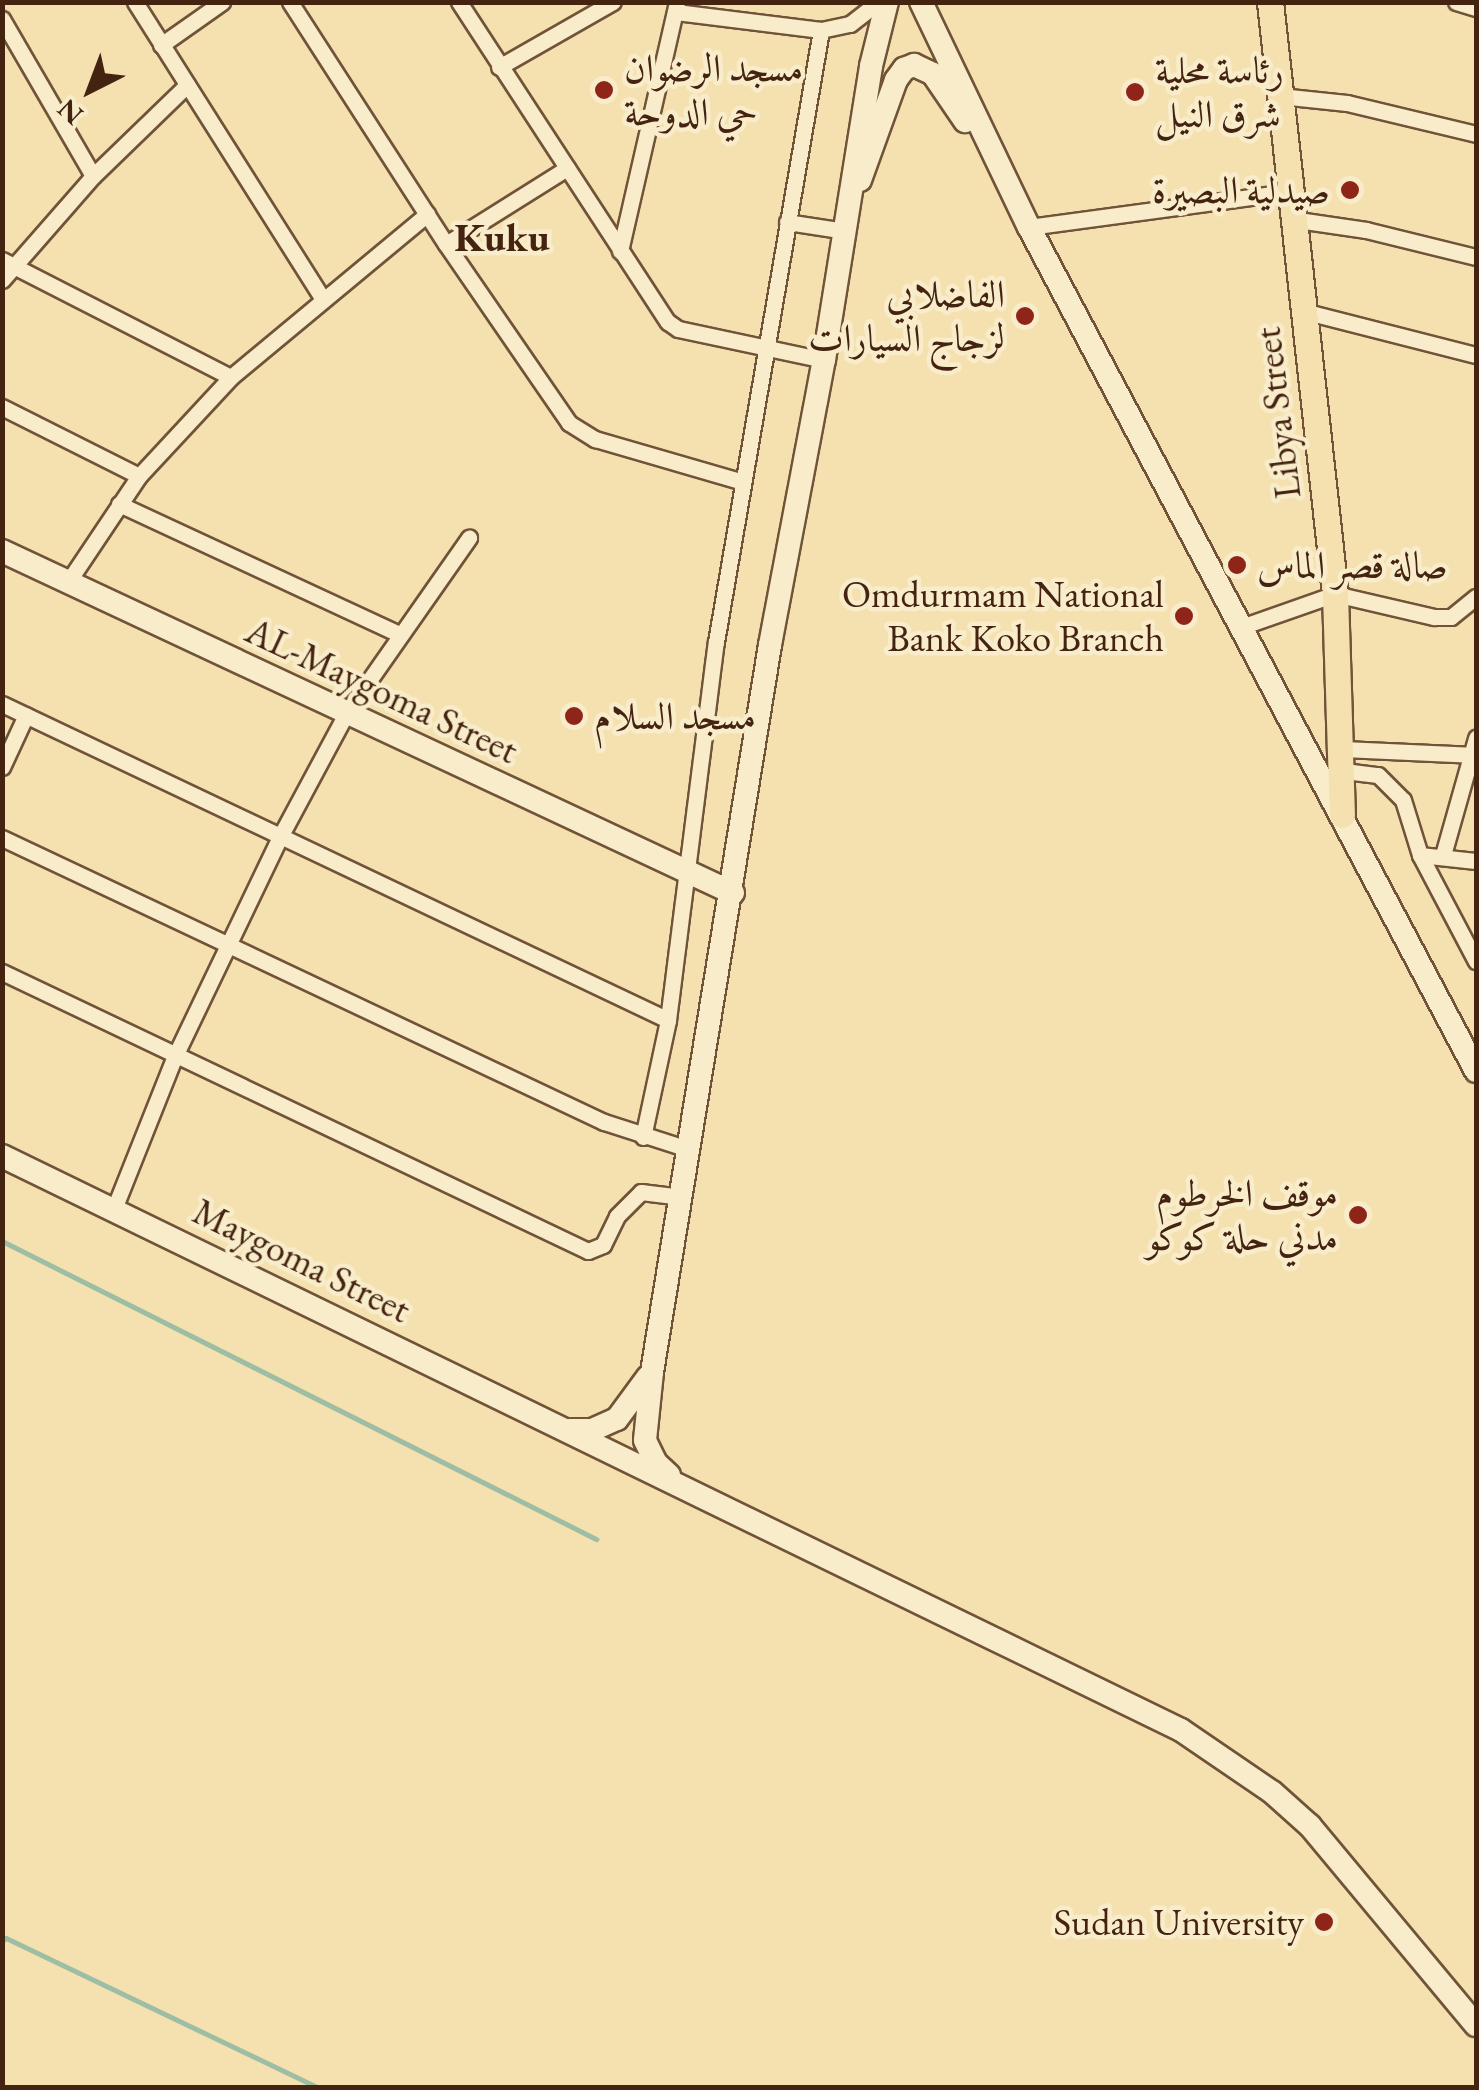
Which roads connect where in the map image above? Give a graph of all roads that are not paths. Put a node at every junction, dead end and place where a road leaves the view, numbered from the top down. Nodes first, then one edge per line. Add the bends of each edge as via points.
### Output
1 (135, 2) edge
2 (222, 2) edge
3 (290, 2) edge
4 (459, 2) edge
5 (613, 2) edge
6 (921, 2) edge
7 (1270, 2) edge
8 (1456, 2) edge
9 (874, 5) edge
10 (677, 7) edge
11 (1476, 8) edge
12 (2, 19) edge
13 (821, 30) junction
14 (161, 45) junction
15 (498, 67) junction
16 (187, 85) junction
17 (1280, 96) junction
18 (1476, 134) edge
19 (567, 168) junction
20 (1001, 170) junction
21 (94, 176) junction
22 (1288, 192) junction
23 (848, 206) junction
24 (427, 214) junction
25 (1291, 219) junction
26 (786, 222) junction
27 (1029, 227) junction
28 (845, 231) junction
29 (446, 244) junction
30 (620, 251) junction
31 (1476, 257) edge
32 (9, 263) edge
33 (2, 280) edge
34 (322, 298) junction
35 (1303, 311) junction
36 (767, 350) junction
37 (1476, 355) edge
38 (824, 360) junction
39 (231, 378) junction
40 (2, 406) edge
41 (139, 476) junction
42 (743, 482) junction
43 (119, 504) junction
44 (470, 538) dead end
45 (2, 551) edge
46 (68, 582) junction
47 (1335, 594) junction
48 (1476, 598) edge
49 (1241, 627) junction
50 (400, 634) junction
51 (2, 704) edge
52 (346, 712) junction
53 (26, 715) junction
54 (1475, 749) edge
55 (1343, 760) junction
56 (2, 767) edge
57 (1342, 815) junction
58 (280, 835) junction
59 (2, 838) edge
60 (1420, 855) junction
61 (1443, 855) junction
62 (1476, 861) edge
63 (687, 872) junction
64 (732, 893) junction
65 (227, 946) junction
66 (1476, 960) edge
67 (2, 972) edge
68 (668, 1020) junction
69 (175, 1056) junction
70 (1476, 1072) edge
71 (643, 1137) junction
72 (691, 1150) junction
73 (2, 1156) edge
74 (682, 1197) junction
75 (114, 1209) junction
76 (652, 1372) junction
77 (570, 1430) junction
78 (677, 1482) junction
79 (1476, 2025) edge

1 - 14 street
2 - 14 street
3 - 24 street
4 - 15 street
5 - 15 street
6 - 20 main road
7 - 17 main road, Libya Street
8 - 11 street
9 - 13 street via 850,24
9 - 23 main road via 876,43
10 - 13 street
10 - 30 street
12 - 21 street
13 - 26 street
14 - 16 street
15 - 19 street
16 - 21 street
16 - 34 street
17 - 18 street via 1347,103
17 - 22 main road, Libya Street
19 - 29 street
19 - 30 street
20 - 23 main road via 933,74 914,66 896,80
20 - 27 main road
21 - 32 street
22 - 25 main road, Libya Street
22 - 27 street
23 - 28 main road
24 - 29 street
24 - 34 street
25 - 31 street
25 - 35 main road, Libya Street
26 - 28 street
26 - 36 street
27 - 49 main road
28 - 38 main road
29 - 42 street via 570,423 595,439
30 - 36 street via 678,329
32 - 33 street
32 - 39 street
34 - 39 street
35 - 37 street
35 - 47 main road, Libya Street
36 - 38 street
36 - 42 street
38 - 64 main road
39 - 41 street
40 - 41 street
41 - 43 street
42 - 63 street
43 - 46 street
43 - 50 street
44 - 50 street
45 - 46 main road, AL-Maygoma Street
46 - 52 main road, AL-Maygoma Street
47 - 48 street via 1434,617 1451,617
47 - 49 street
47 - 55 main road, Libya Street
49 - 57 main road
50 - 52 street
51 - 53 street
52 - 58 street
52 - 63 main road, AL-Maygoma Street
53 - 56 street
53 - 58 street
54 - 55 street
54 - 61 street
55 - 57 main road, Libya Street
55 - 60 street via 1394,786
57 - 70 main road
58 - 65 street
58 - 68 street
59 - 65 street
60 - 61 street
60 - 66 street
61 - 62 street
63 - 64 main road, AL-Maygoma Street
63 - 68 street
64 - 72 main road
65 - 69 street
65 - 71 street
67 - 69 street
68 - 71 street
69 - 74 street via 588,1251 603,1245 617,1216 641,1192
69 - 75 street
71 - 72 street
72 - 74 main road
73 - 75 main road, Maygoma Street
74 - 76 main road
75 - 77 main road, Maygoma Street
76 - 77 main road via 617,1419 592,1430
76 - 78 main road via 645,1440 656,1464
77 - 78 main road, Maygoma Street
78 - 79 main road, Maygoma Street via 1202,1742 1310,1826

